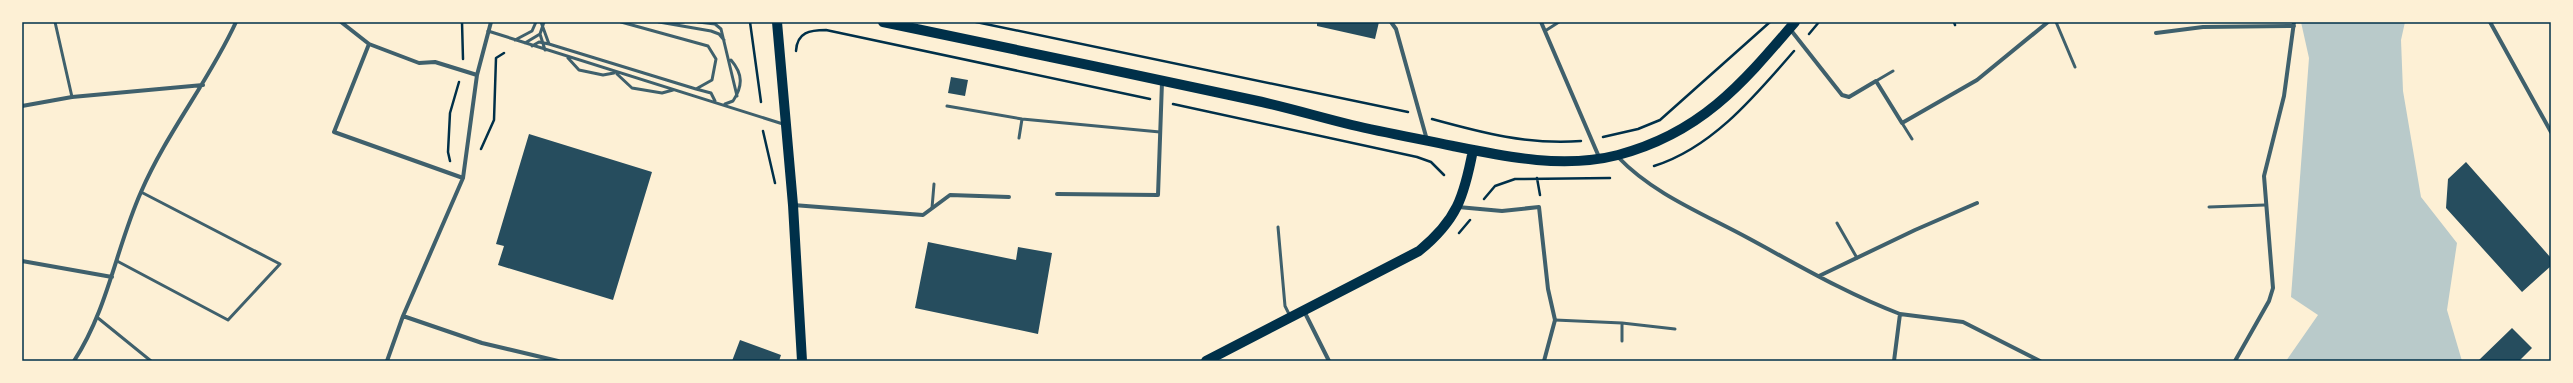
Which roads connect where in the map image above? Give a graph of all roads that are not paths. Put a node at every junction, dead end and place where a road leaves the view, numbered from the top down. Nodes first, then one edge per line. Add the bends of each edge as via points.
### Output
1 (55, 22) edge
2 (236, 22) edge
3 (341, 22) edge
4 (491, 22) edge
5 (536, 22) edge
6 (541, 22) edge
7 (544, 22) edge
8 (620, 22) edge
9 (659, 22) edge
10 (684, 22) edge
11 (698, 22) edge
12 (777, 22) edge
13 (884, 22) edge
14 (1391, 22) edge
15 (1541, 22) edge
16 (1559, 22) edge
17 (2048, 22) edge
18 (2056, 22) edge
19 (2490, 22) edge
20 (664, 23) edge
21 (2294, 24) edge
22 (1792, 25) edge
23 (543, 26) junction
24 (488, 31) junction
25 (1545, 31) junction
26 (2156, 33) dead end
27 (540, 34) junction
28 (515, 40) junction
29 (725, 41) junction
30 (525, 43) junction
31 (543, 43) junction
32 (369, 44) junction
33 (549, 44) junction
34 (532, 46) junction
35 (545, 50) junction
36 (566, 57) junction
37 (730, 59) junction
38 (2075, 67) dead end
39 (1893, 70) dead end
40 (616, 73) junction
41 (477, 75) junction
42 (1876, 81) junction
43 (1162, 82) junction
44 (203, 84) junction
45 (696, 89) junction
46 (675, 90) junction
47 (737, 96) junction
48 (72, 97) junction
49 (715, 101) junction
50 (726, 104) junction
51 (22, 106) edge
52 (947, 106) dead end
53 (1022, 119) junction
54 (1902, 123) junction
55 (787, 125) junction
56 (1160, 132) junction
57 (2551, 132) edge
58 (1019, 138) dead end
59 (1912, 139) dead end
60 (1427, 141) junction
61 (1473, 150) junction
62 (1617, 155) junction
63 (1600, 158) junction
64 (463, 178) junction
65 (934, 184) dead end
66 (141, 192) junction
67 (1057, 194) dead end
68 (1009, 197) dead end
69 (1977, 203) dead end
70 (793, 205) junction
71 (2265, 205) junction
72 (1458, 207) junction
73 (932, 208) junction
74 (2209, 208) dead end
75 (1837, 223) dead end
76 (1278, 227) dead end
77 (1857, 258) junction
78 (22, 261) edge
79 (117, 261) junction
80 (1819, 276) junction
81 (112, 277) junction
82 (1304, 311) junction
83 (1900, 314) junction
84 (403, 316) junction
85 (98, 318) junction
86 (1290, 318) junction
87 (1555, 320) junction
88 (1622, 323) junction
89 (1675, 329) dead end
90 (1622, 341) dead end
91 (74, 361) edge
92 (151, 361) edge
93 (387, 361) edge
94 (558, 361) edge
95 (802, 361) edge
96 (1206, 361) edge
97 (1329, 361) edge
98 (1544, 361) edge
99 (1894, 361) edge
100 (2040, 361) edge
101 (2235, 361) edge

1 - 48 lane
2 - 44 street
3 - 32 street
4 - 24 street
5 - 28 lane via 532,31
6 - 23 lane
7 - 23 lane
8 - 45 lane via 708,46 716,59 712,80
9 - 20 lane
10 - 20 lane
11 - 29 lane via 715,24 721,29
12 - 55 main road
13 - 43 main road
14 - 60 street via 1396,29
15 - 25 street
16 - 25 lane
17 - 54 street via 1977,80
18 - 38 lane
19 - 57 street
20 - 29 lane via 711,31
21 - 26 street via 2203,27
21 - 71 street via 2284,96 2264,176
22 - 42 street via 1801,43 1842,95 1849,97
22 - 62 main road via 1752,72 1709,111 1671,134
23 - 27 lane
23 - 33 lane
24 - 28 lane
24 - 41 street
25 - 63 street
27 - 30 lane
27 - 31 lane
28 - 30 lane
29 - 37 lane
30 - 34 lane
31 - 33 lane
31 - 34 lane via 539,42
31 - 35 lane
32 - 41 street via 419,63 434,62
32 - 64 street via 334,132
33 - 45 lane
34 - 35 lane
35 - 36 lane
36 - 40 lane
36 - 40 lane via 578,70 603,75
37 - 47 lane
37 - 47 lane via 738,69 741,85
39 - 42 lane
40 - 46 lane
40 - 46 lane via 632,88 662,93
41 - 64 street
42 - 54 street
43 - 56 street
43 - 60 main road via 1254,100 1354,126
44 - 48 street
44 - 66 street via 164,147
45 - 49 lane via 711,93
46 - 49 lane
47 - 50 lane
48 - 51 street
49 - 50 lane
50 - 55 lane
52 - 53 lane
53 - 56 lane
53 - 58 lane
54 - 59 lane
55 - 70 main road
56 - 67 street via 1158,195
60 - 61 main road
61 - 63 main road via 1556,161
61 - 72 main road
62 - 63 main road
62 - 80 street via 1651,186
64 - 84 street
65 - 73 lane
66 - 79 street
66 - 79 lane via 280,264 228,320
68 - 73 street via 950,195
69 - 77 street
70 - 73 street via 923,215
70 - 95 main road
71 - 74 lane
71 - 101 street via 2273,288 2270,301
72 - 82 main road via 1443,230 1419,251
72 - 87 street via 1502,211 1539,207 1548,289
75 - 77 lane
76 - 86 lane via 1285,306
77 - 80 street
78 - 81 street
79 - 81 street
80 - 83 street via 1858,298
81 - 85 street
82 - 86 main road
82 - 97 street
83 - 99 street
83 - 100 street via 1963,322
84 - 93 street
84 - 94 street via 482,343
85 - 91 street
85 - 92 lane
86 - 96 main road
87 - 88 lane
87 - 98 street
88 - 89 lane
88 - 90 lane

